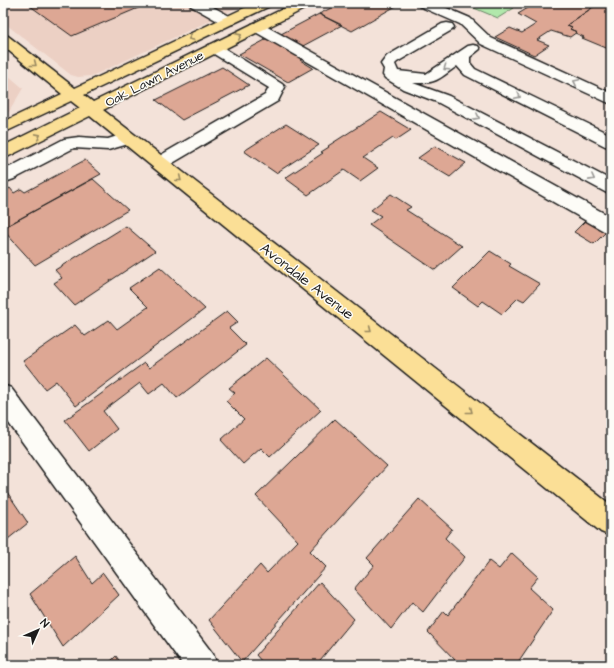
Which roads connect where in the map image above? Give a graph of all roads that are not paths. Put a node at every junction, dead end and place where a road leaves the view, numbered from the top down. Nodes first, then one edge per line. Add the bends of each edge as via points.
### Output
1 (196, 3) edge
2 (265, 3) edge
3 (305, 3) edge
4 (424, 3) edge
5 (228, 21) junction
6 (257, 27) junction
7 (447, 27) dead end
8 (3, 39) edge
9 (486, 41) junction
10 (214, 48) junction
11 (462, 56) junction
12 (391, 69) junction
13 (429, 79) junction
14 (72, 94) junction
15 (611, 98) edge
16 (443, 99) junction
17 (91, 109) junction
18 (3, 128) edge
19 (127, 138) junction
20 (611, 142) edge
21 (3, 153) edge
22 (160, 164) junction
23 (3, 170) edge
24 (611, 188) edge
25 (611, 226) edge
26 (3, 396) edge
27 (611, 522) edge
28 (202, 665) edge

1 - 5 lane
2 - 5 main road, Oak Lawn Avenue
3 - 6 main road, Oak Lawn Avenue
4 - 9 lane via 465,21
5 -> 14 main road, Oak Lawn Avenue
10 -> 6 main road, Oak Lawn Avenue
6 - 25 lane
7 - 12 lane via 392,59 388,64
8 -> 14 main road, Avondale Avenue
9 - 11 lane
15 -> 9 lane
10 - 17 main road, Oak Lawn Avenue
10 - 22 lane via 277,87 272,98
11 -> 13 lane
11 -> 20 lane via 463,64 470,72
12 - 13 lane via 410,78
12 - 16 lane via 390,75 402,83
13 - 16 lane via 433,91
14 - 17 main road, Avondale Avenue
14 - 18 main road, Oak Lawn Avenue
16 -> 24 lane
17 - 19 main road, Avondale Avenue
21 -> 17 main road, Oak Lawn Avenue
19 - 22 main road, Avondale Avenue
19 - 23 lane via 107,145 77,141 8,175
22 -> 27 main road, Avondale Avenue
26 - 28 lane

